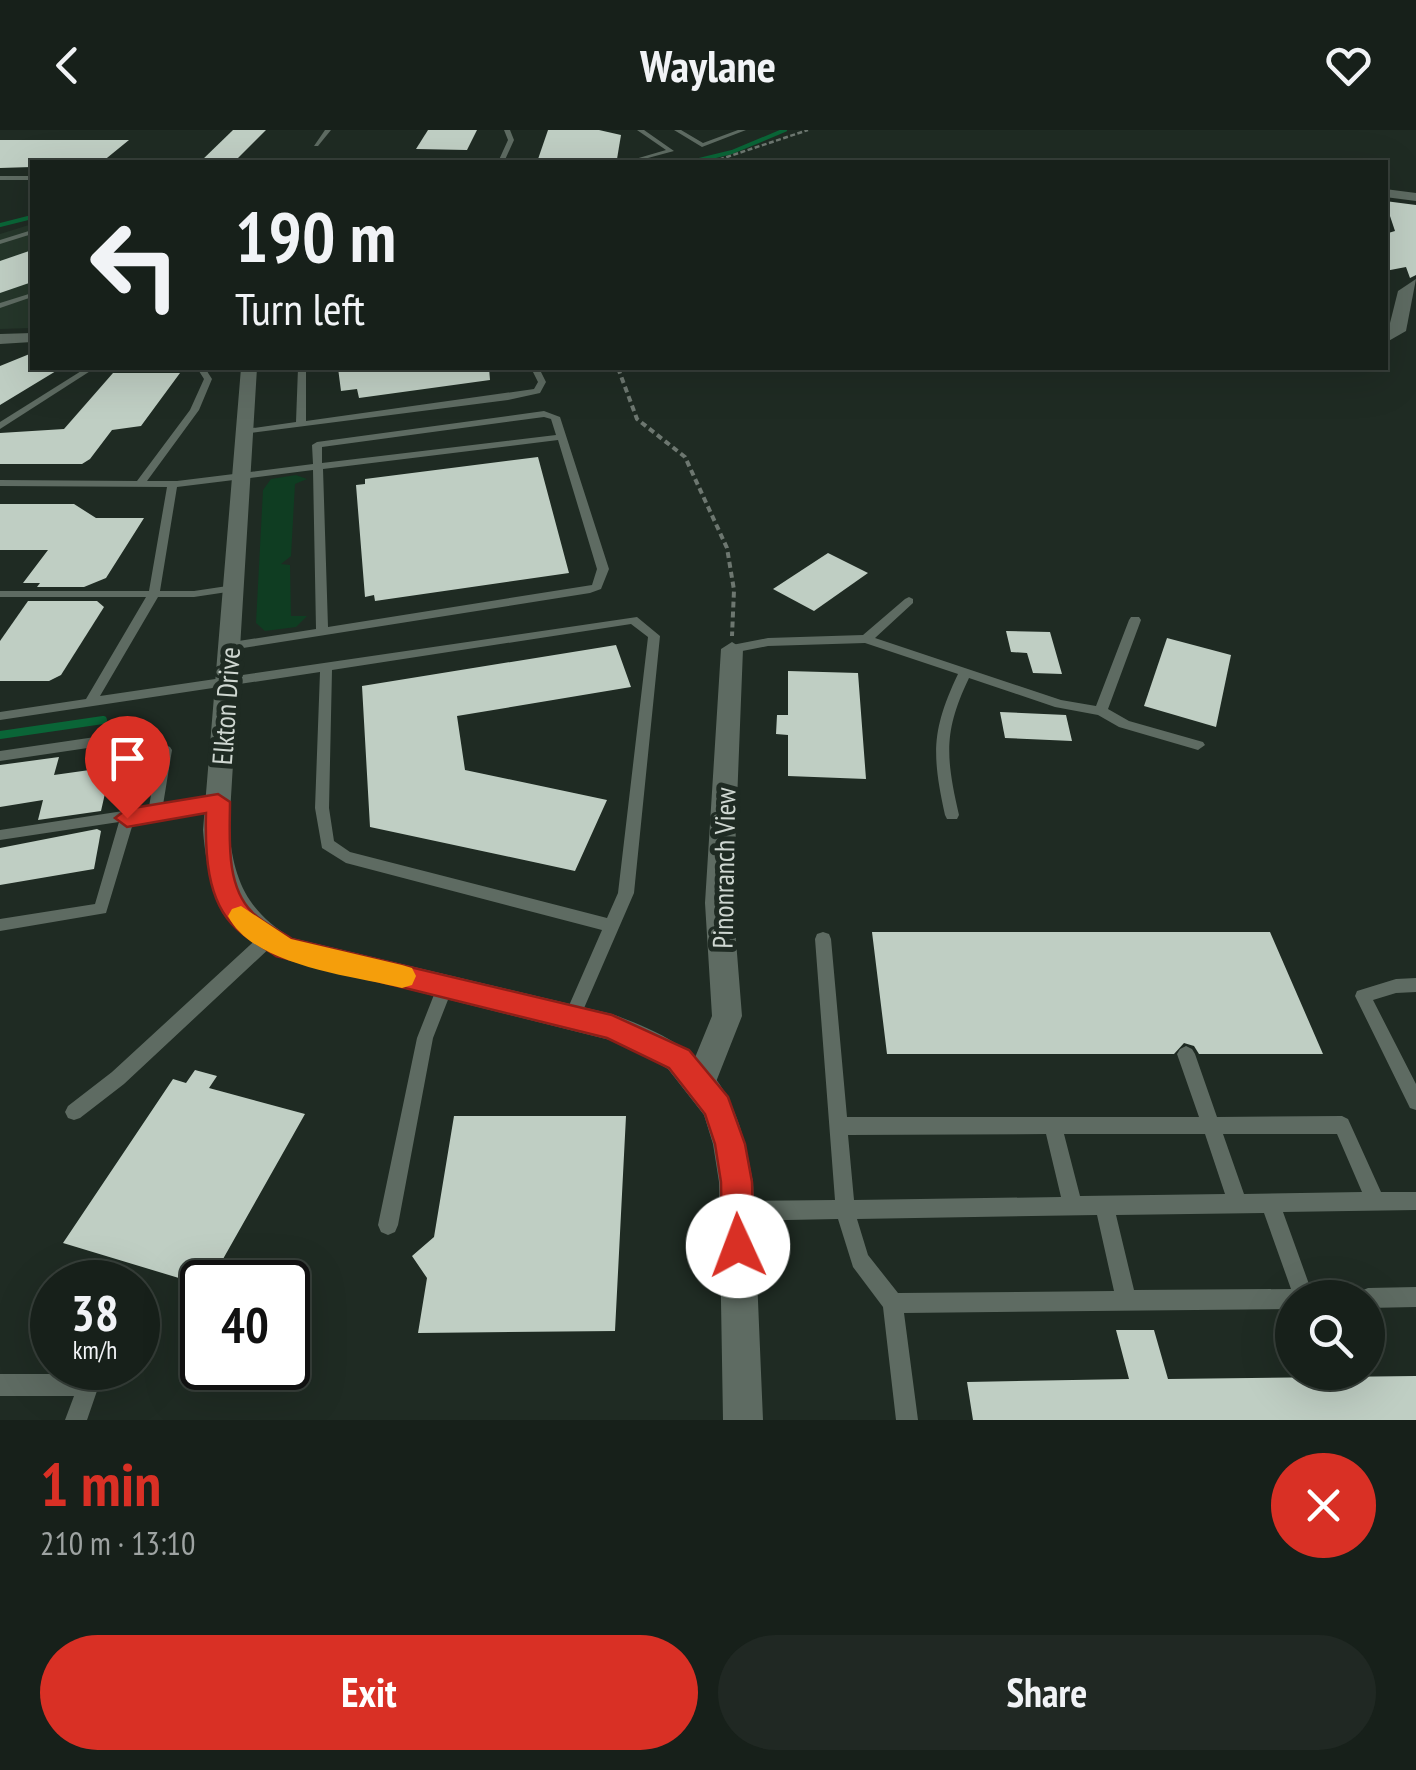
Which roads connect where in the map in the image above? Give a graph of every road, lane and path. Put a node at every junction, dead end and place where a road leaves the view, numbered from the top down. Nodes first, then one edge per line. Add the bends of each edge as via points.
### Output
1 (328, 130) edge
2 (508, 130) edge
3 (640, 130) edge
4 (677, 130) edge
5 (744, 130) edge
6 (808, 130) edge
7 (316, 145) dead end
8 (502, 160) edge
9 (636, 160) edge
10 (718, 160) edge
11 (0, 178) edge
12 (30, 178) edge
13 (1388, 193) edge
14 (1416, 197) edge
15 (30, 233) edge
16 (0, 242) edge
17 (1416, 283) edge
18 (30, 296) edge
19 (0, 306) edge
20 (1388, 336) edge
21 (30, 338) edge
22 (0, 340) edge
23 (88, 370) edge
24 (202, 370) edge
25 (249, 370) edge
26 (302, 370) edge
27 (537, 370) edge
28 (619, 370) edge
29 (301, 424) junction
30 (0, 426) edge
31 (246, 432) junction
32 (561, 436) junction
33 (318, 467) junction
34 (242, 476) junction
35 (0, 483) edge
36 (140, 484) junction
37 (172, 484) junction
38 (234, 588) junction
39 (0, 594) edge
40 (154, 594) junction
41 (909, 601) dead end
42 (1135, 620) dead end
43 (322, 632) junction
44 (866, 639) junction
45 (230, 646) junction
46 (732, 649) junction
47 (326, 667) junction
48 (965, 672) junction
49 (227, 682) junction
50 (90, 703) junction
51 (1101, 710) junction
52 (0, 716) edge
53 (1198, 745) dead end
54 (0, 756) edge
55 (218, 802) junction
56 (155, 814) junction
57 (952, 815) dead end
58 (127, 818) junction
59 (0, 835) edge
60 (0, 925) edge
61 (612, 926) junction
62 (268, 939) junction
63 (824, 939) dead end
64 (1416, 985) edge
65 (445, 986) junction
66 (572, 1018) junction
67 (1186, 1054) dead end
68 (701, 1082) junction
69 (1416, 1102) edge
70 (74, 1112) dead end
71 (1211, 1125) junction
72 (839, 1126) junction
73 (1052, 1126) junction
74 (1416, 1201) edge
75 (1375, 1202) junction
76 (1270, 1203) junction
77 (1238, 1204) junction
78 (1073, 1206) junction
79 (1104, 1206) junction
80 (845, 1209) junction
81 (737, 1210) junction
82 (388, 1224) dead end
83 (1298, 1280) edge
84 (1385, 1298) edge
85 (1416, 1298) edge
86 (1275, 1299) edge
87 (1126, 1300) junction
88 (893, 1303) junction
89 (0, 1385) edge
90 (76, 1420) edge
91 (742, 1420) edge
92 (906, 1420) edge

1 - 7 lane
2 - 8 lane
3 - 9 lane via 671,151
4 - 5 lane via 702,145
6 - 10 path
11 - 12 lane
13 - 14 street
15 - 16 lane
17 - 20 street via 1405,291 1398,330
18 - 19 lane
21 - 22 street
23 - 30 lane
24 - 36 lane via 208,380 194,410
25 - 31 street, Elkton Drive
26 - 29 lane
27 - 29 lane via 542,382 536,390
28 - 46 path via 636,418 685,457 727,548
29 - 31 lane
31 - 34 street, Elkton Drive
32 - 33 lane
32 - 33 lane via 552,414 529,416 317,444
32 - 43 lane via 603,569 597,586
33 - 34 lane
33 - 43 lane
34 - 37 lane
34 - 38 street, Elkton Drive
35 - 36 lane
36 - 37 lane
37 - 40 lane
38 - 40 lane
38 - 45 street, Elkton Drive
39 - 40 lane
40 - 50 lane
41 - 44 lane
42 - 51 lane
43 - 45 lane
44 - 46 lane
44 - 48 lane
45 - 49 street, Elkton Drive
46 - 68 street, Pinonranch View via 719,903 728,1016
47 - 49 lane
47 - 61 lane via 327,844 346,856
47 - 61 lane via 633,620 654,636 626,893
48 - 51 lane via 1060,704
48 - 57 lane via 940,730
49 - 50 lane
49 - 55 street, Elkton Drive
50 - 52 lane
51 - 53 lane via 1124,724
54 - 56 lane via 136,736 165,750
55 - 56 lane
55 - 62 street, Elkton Drive via 222,878 243,920
56 - 58 lane
58 - 59 lane
58 - 60 lane via 101,909
61 - 66 lane
62 - 65 street, Elkton Drive
62 - 70 lane
63 - 72 lane
64 - 69 lane via 1363,996
65 - 66 street, Elkton Drive
65 - 82 lane via 425,1038
66 - 68 street, Elkton Drive via 646,1040
67 - 71 lane
68 - 81 street, Elkton Drive via 730,1144
71 - 73 lane
71 - 75 lane via 1342,1125
71 - 77 lane
72 - 73 lane
72 - 80 lane
73 - 78 lane
74 - 75 lane
75 - 76 lane
76 - 77 lane
76 - 83 lane
77 - 79 lane
78 - 79 lane
78 - 80 lane
79 - 87 lane
80 - 81 lane
80 - 88 lane via 860,1260
81 - 91 street, Elkton Drive
84 - 85 lane
86 - 87 lane
87 - 88 lane
88 - 92 lane
89 - 90 lane via 88,1385

